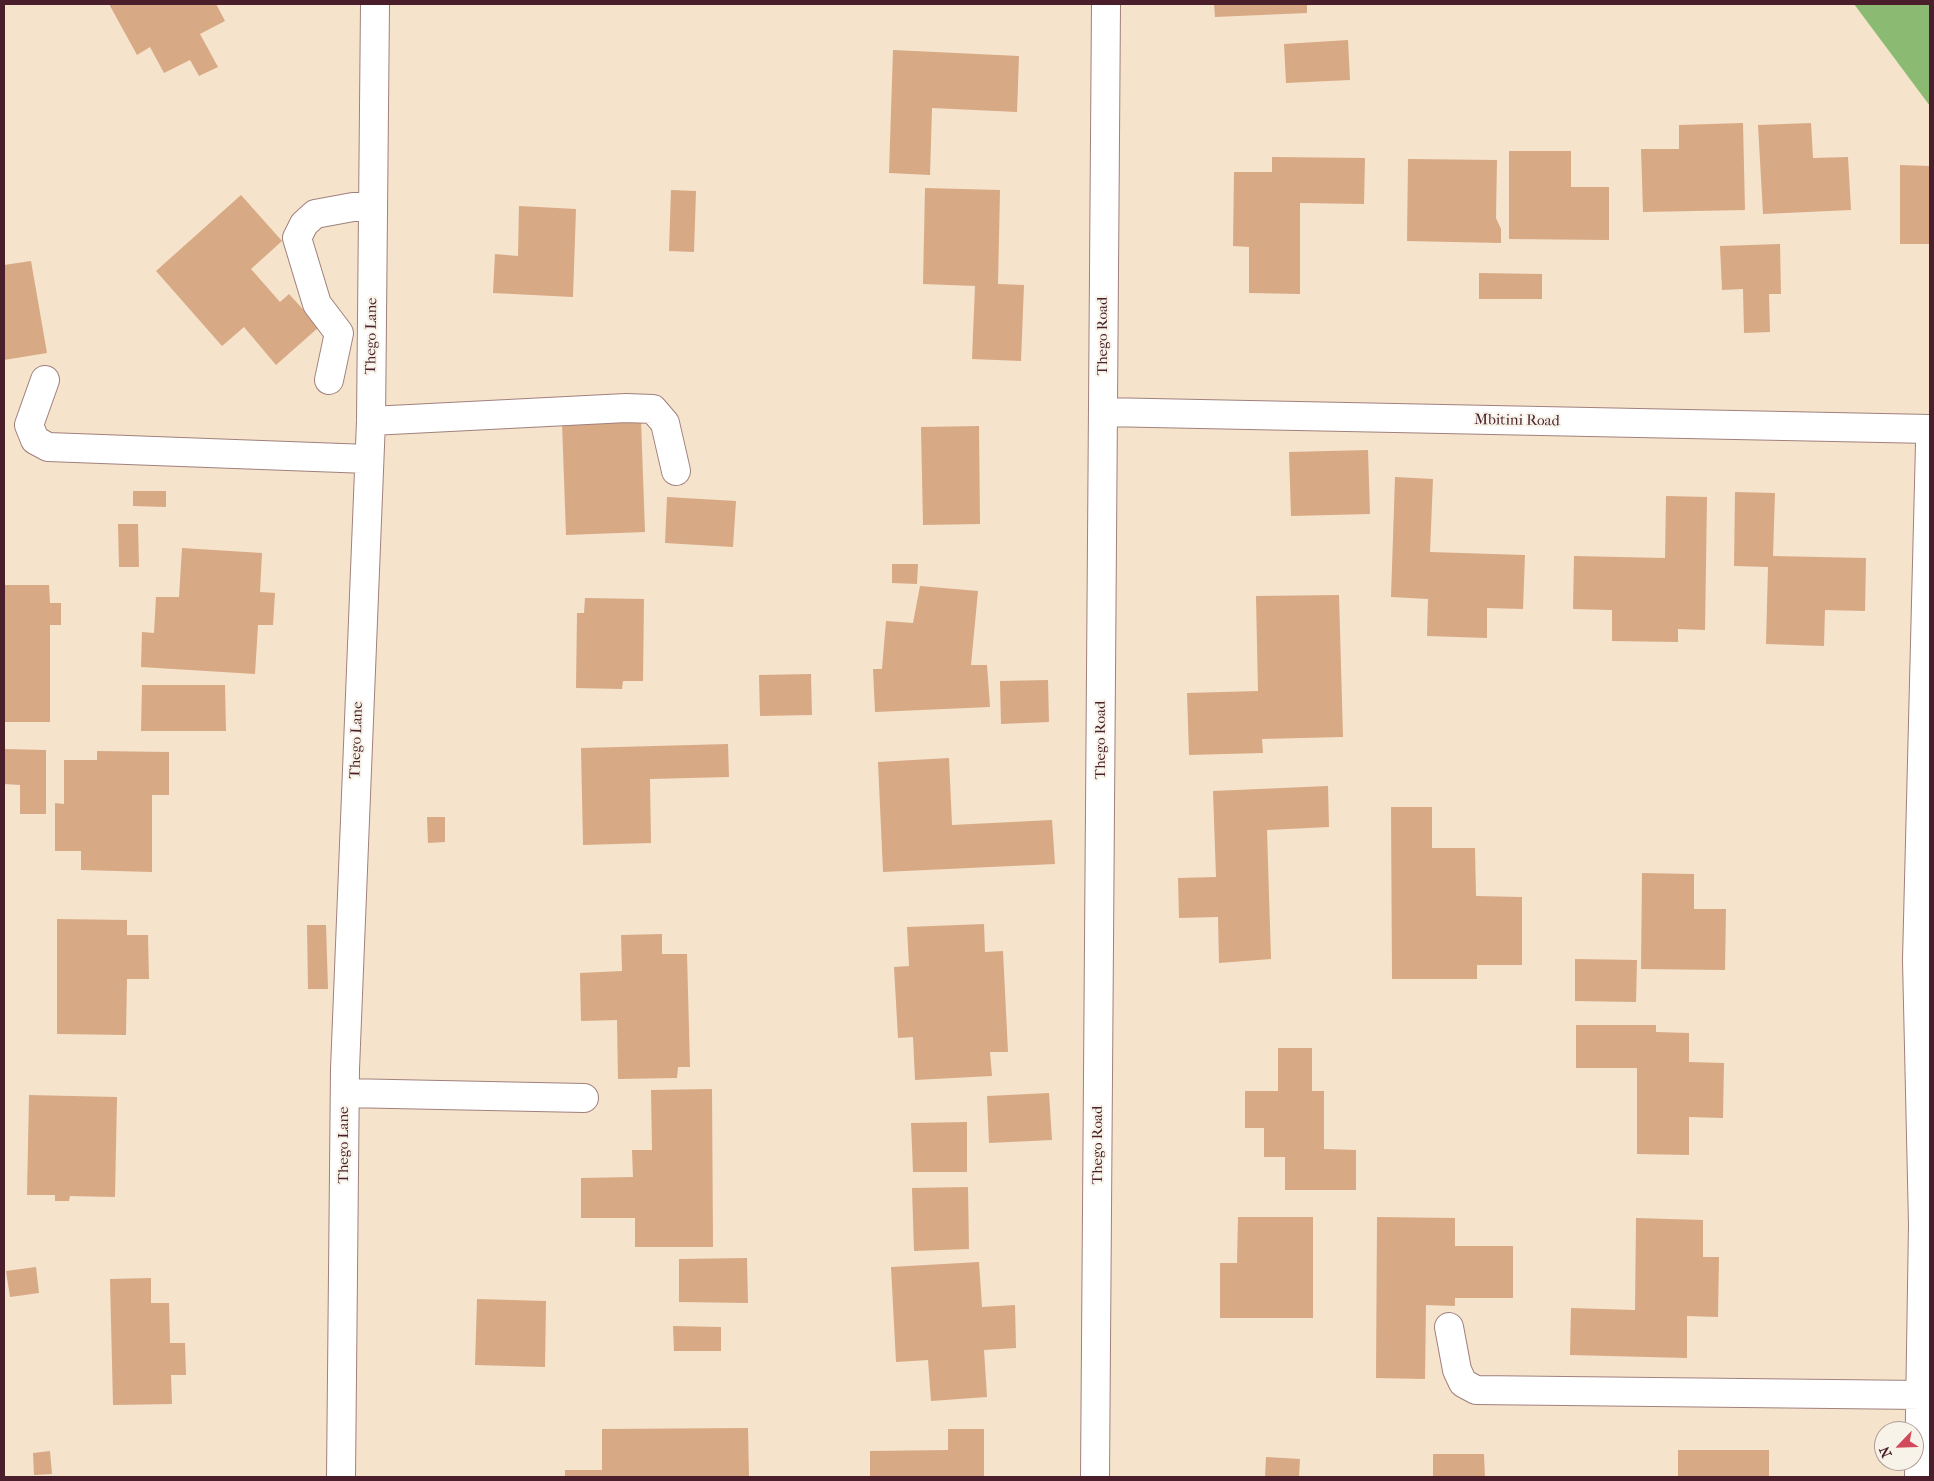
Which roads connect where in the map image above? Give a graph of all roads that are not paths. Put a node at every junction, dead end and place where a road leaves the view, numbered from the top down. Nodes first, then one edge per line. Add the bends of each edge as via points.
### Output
1 (375, 4) edge
2 (1106, 4) edge
3 (373, 207) junction
4 (45, 380) dead end
5 (329, 380) dead end
6 (1103, 412) junction
7 (370, 422) junction
8 (1930, 429) edge
9 (1930, 444) edge
10 (368, 459) junction
11 (676, 470) dead end
12 (1924, 959) edge
13 (345, 1094) junction
14 (584, 1098) dead end
15 (1449, 1328) dead end
16 (1920, 1395) junction
17 (341, 1477) edge
18 (1096, 1477) edge
19 (1919, 1477) edge

1 - 3 street, Thego Lane
2 - 6 street, Thego Road
3 - 5 street via 315,214 304,224 297,238 317,304 339,333
3 - 7 street, Thego Lane
4 - 10 street via 29,425 35,440 48,447
6 - 8 street, Mbitini Road
6 - 18 street, Thego Road
7 - 10 street, Thego Lane
7 - 11 street via 653,409 665,423
9 - 12 street
10 - 13 street, Thego Lane
12 - 16 street
13 - 14 street
13 - 17 street, Thego Lane
15 - 16 street via 1457,1370 1463,1383 1476,1390
16 - 19 street

